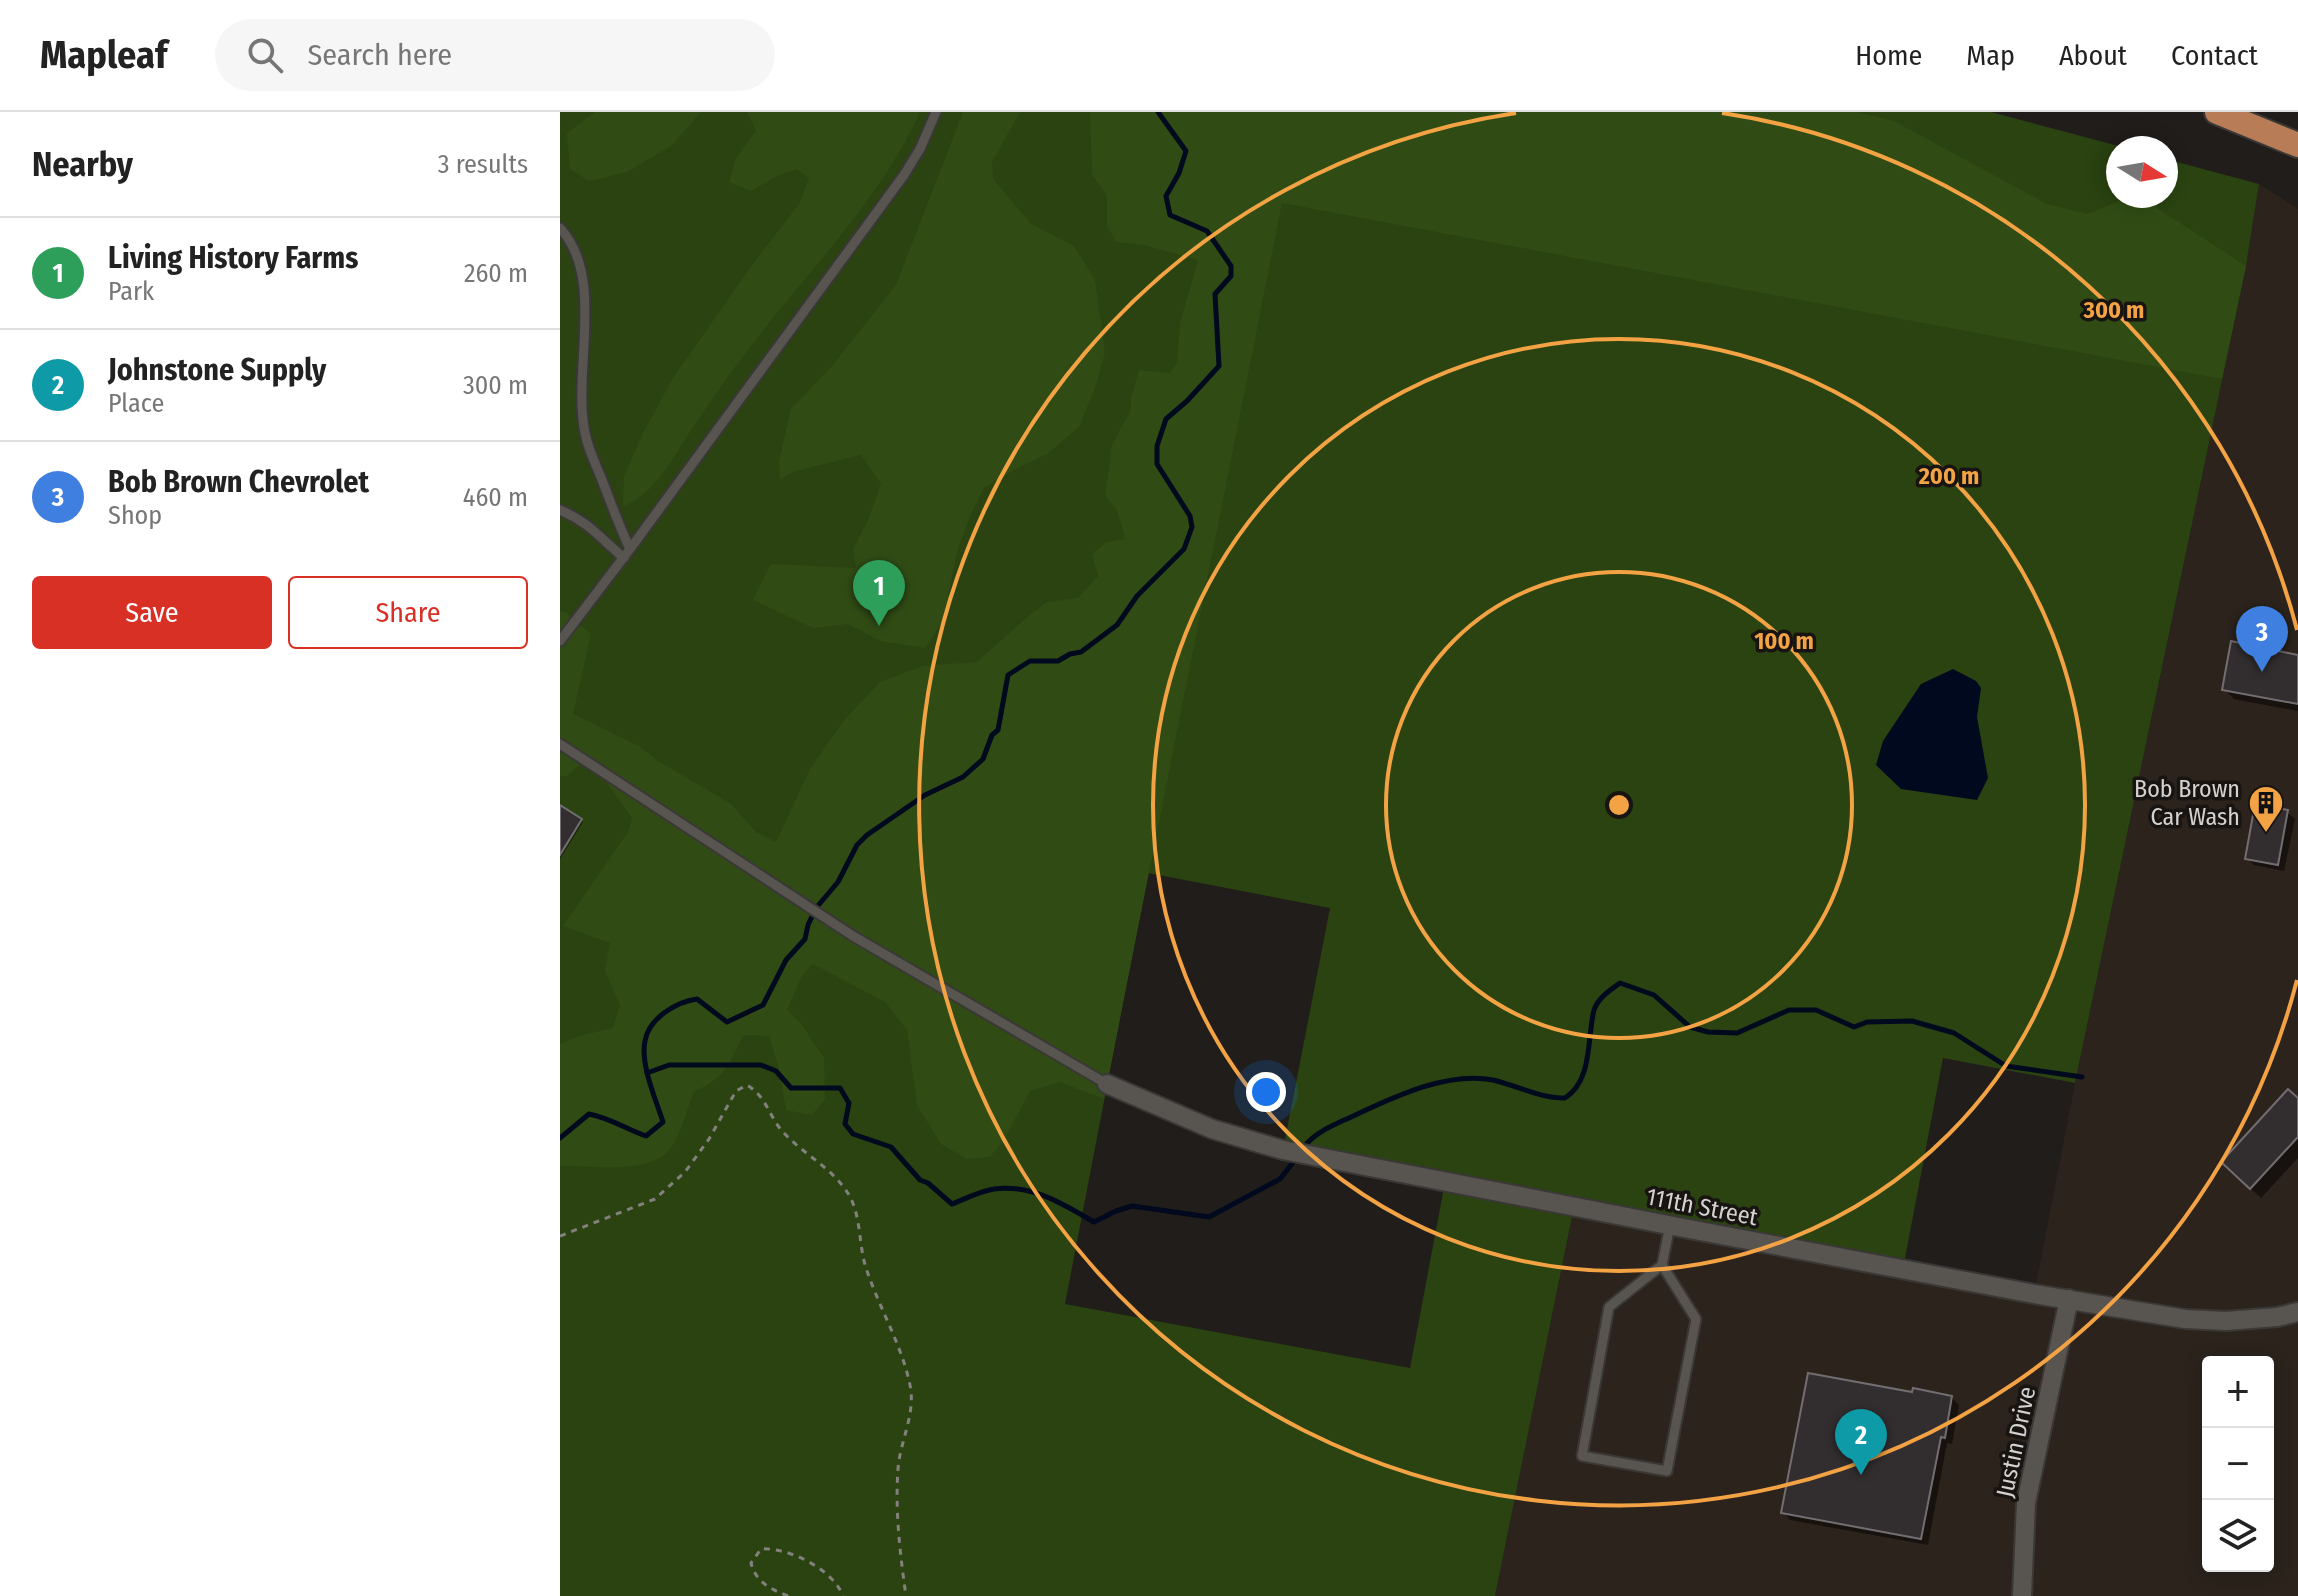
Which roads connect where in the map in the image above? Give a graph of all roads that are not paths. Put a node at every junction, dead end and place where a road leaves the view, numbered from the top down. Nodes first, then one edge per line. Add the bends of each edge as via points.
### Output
1 (936, 112) edge
2 (2217, 112) edge
3 (2298, 145) edge
4 (560, 228) edge
5 (560, 510) edge
6 (627, 554) junction
7 (560, 641) edge
8 (560, 744) edge
9 (1107, 1084) joint
10 (1670, 1225) junction
11 (1662, 1265) junction
12 (2069, 1299) junction
13 (2298, 1312) edge
14 (2022, 1596) edge

1 - 6 lane via 904,175
2 - 3 highway
4 - 6 lane via 578,255 583,275 585,432
5 - 6 lane
6 - 7 lane
8 - 9 lane via 853,936
9 - 10 street, 111th Street via 1212,1129 1283,1150
10 - 11 lane
10 - 12 street, 111th Street
11 - 11 lane via 1696,1319 1667,1471 1582,1456 1609,1307
12 - 13 street, 111th Street via 2185,1319 2226,1321
12 - 14 street, Justin Drive via 2026,1503

